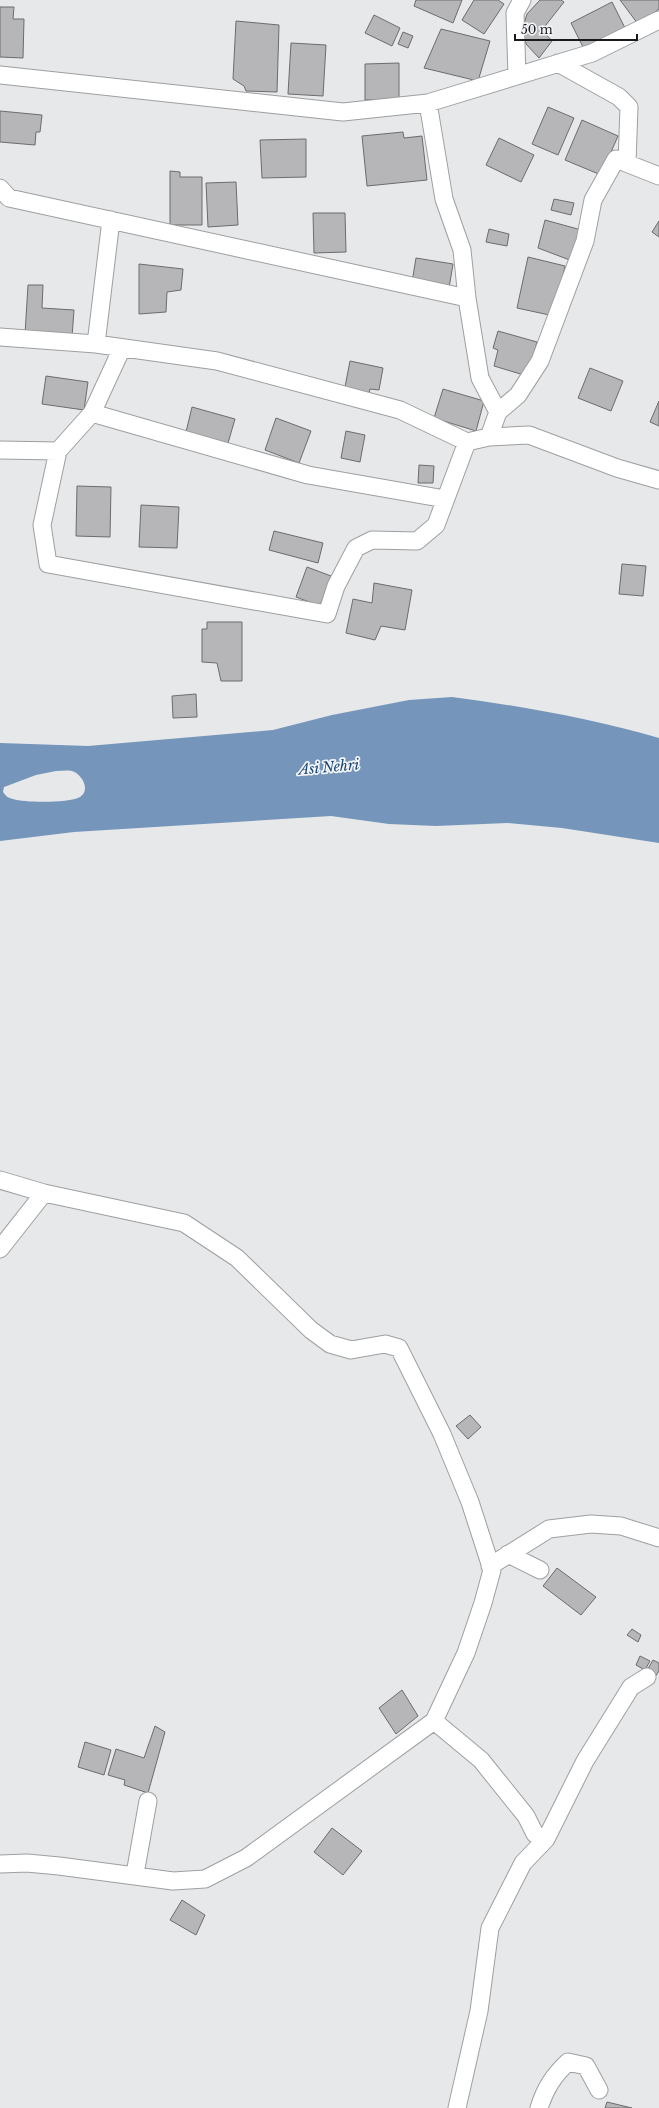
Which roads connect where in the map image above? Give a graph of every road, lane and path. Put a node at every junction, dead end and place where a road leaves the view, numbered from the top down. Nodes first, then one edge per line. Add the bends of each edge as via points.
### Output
1 (522, 0) edge
2 (659, 20) edge
3 (558, 63) junction
4 (0, 74) edge
5 (518, 76) junction
6 (428, 103) junction
7 (627, 163) junction
8 (659, 176) edge
9 (0, 188) edge
10 (111, 220) junction
11 (467, 298) junction
12 (0, 337) edge
13 (96, 344) junction
14 (122, 348) junction
15 (498, 412) junction
16 (92, 413) junction
17 (489, 437) junction
18 (468, 442) junction
19 (0, 450) edge
20 (58, 451) junction
21 (659, 480) edge
22 (445, 499) junction
23 (0, 1180) edge
24 (44, 1193) junction
25 (0, 1249) edge
26 (659, 1538) edge
27 (508, 1554) junction
28 (490, 1566) junction
29 (540, 1570) dead end
30 (647, 1677) dead end
31 (434, 1721) junction
32 (148, 1801) dead end
33 (546, 1839) junction
34 (0, 1864) edge
35 (136, 1874) junction
36 (599, 2090) dead end
37 (457, 2108) edge
38 (539, 2108) edge

1 - 5 street via 516,13
2 - 3 street via 592,53
3 - 5 street
3 - 7 street via 619,97 630,107
4 - 6 street via 343,112
5 - 6 street
6 - 11 street via 444,199 462,250
7 - 8 street
7 - 15 street via 616,159 592,200 585,241 540,360 518,395
9 - 10 street via 9,198
10 - 11 street
10 - 13 street
11 - 15 street via 480,378
12 - 13 street
13 - 14 street
14 - 16 street
14 - 18 street via 217,361 400,410
15 - 17 street
16 - 20 street
16 - 22 street via 308,475
17 - 18 street
17 - 21 street via 529,435 617,468
18 - 22 street
19 - 20 street
20 - 22 street via 42,525 48,564 327,614 336,586 356,548 372,540 417,541 436,525
23 - 24 street
24 - 25 street
24 - 28 street via 184,1223 237,1258 311,1330 330,1344 351,1350 385,1344 399,1348 442,1434 470,1502
26 - 27 street via 621,1526 591,1524 549,1529
27 - 28 street
27 - 29 street
28 - 31 street via 492,1570 485,1597 466,1653
30 - 33 street via 631,1688 593,1748
31 - 33 street via 481,1760 526,1816 535,1834
31 - 35 street via 246,1858 205,1879 173,1881
32 - 35 street
33 - 37 street via 523,1862 490,1928 479,2011
34 - 35 street via 27,1863
36 - 38 street via 586,2066 568,2062 545,2089

